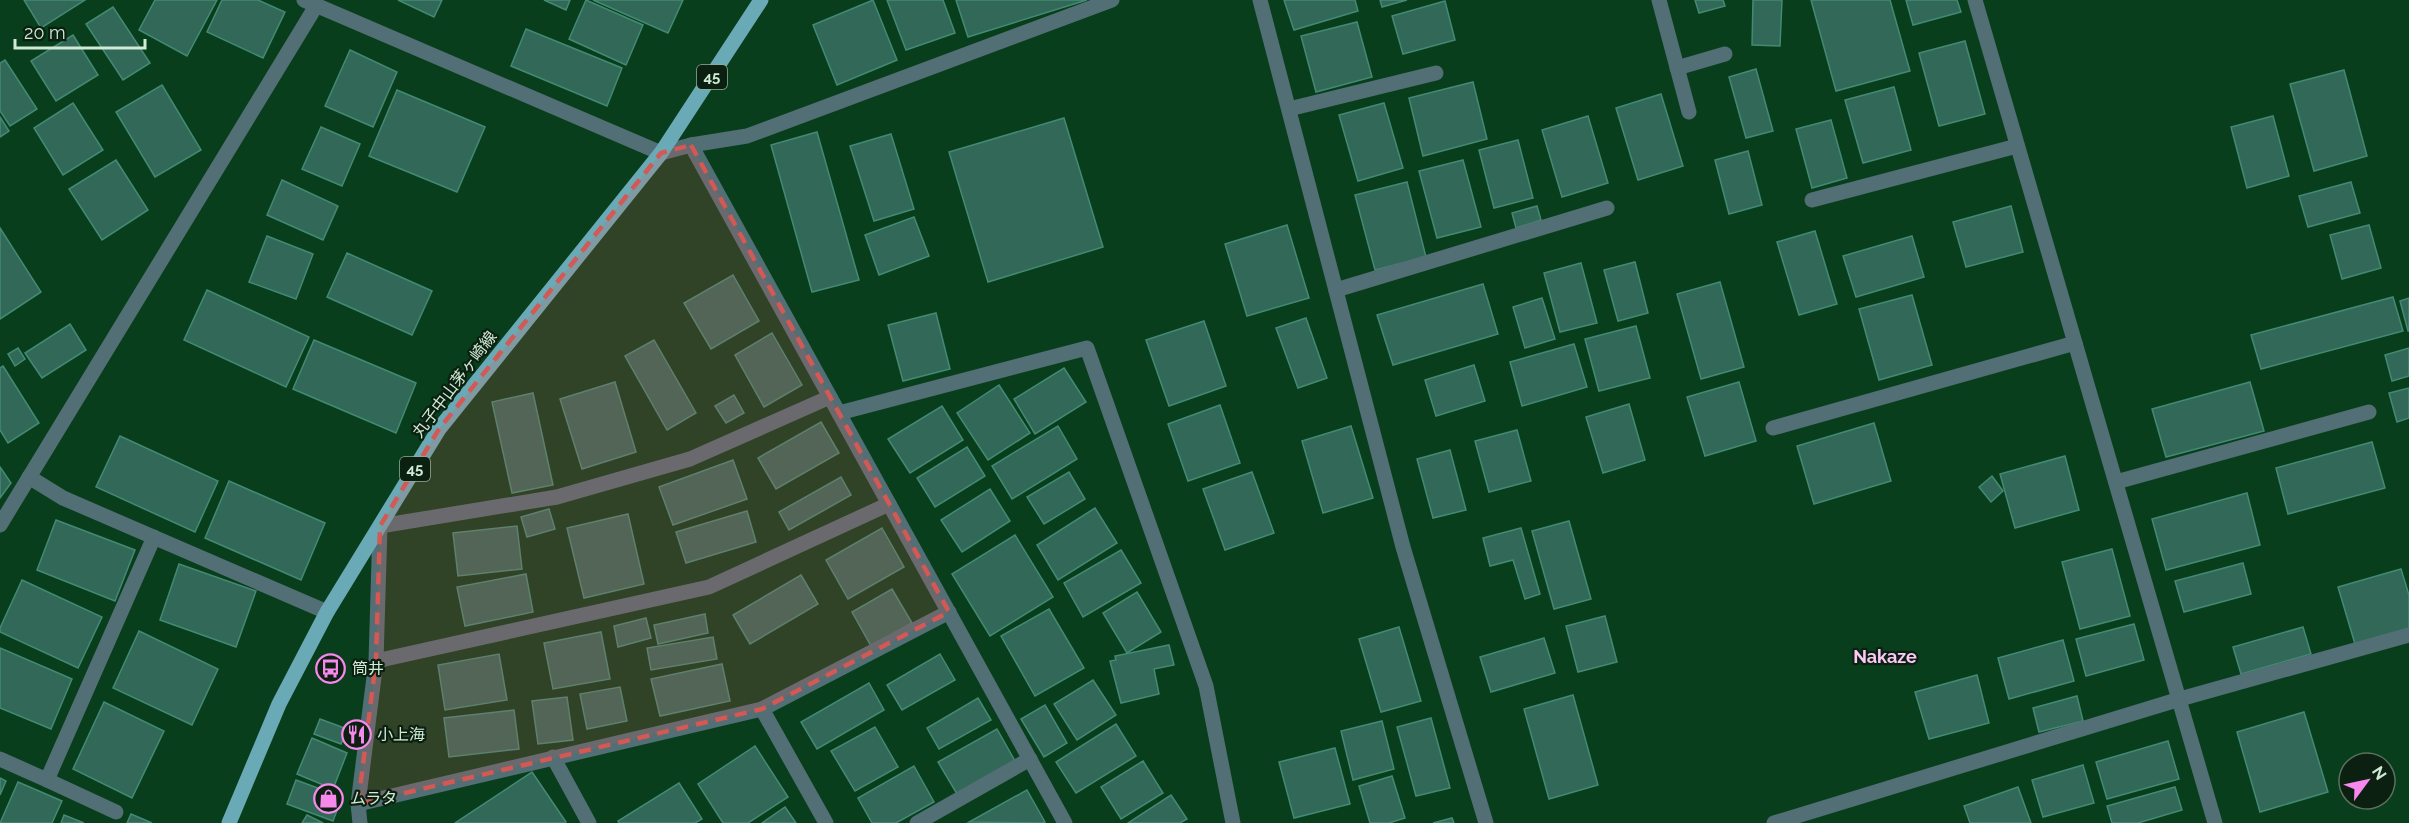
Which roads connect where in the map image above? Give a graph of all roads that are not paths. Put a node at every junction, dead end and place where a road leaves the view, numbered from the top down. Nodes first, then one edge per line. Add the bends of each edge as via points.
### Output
1 (761, 0) edge
2 (1112, 0) edge
3 (1260, 0) edge
4 (1659, 0) edge
5 (1975, 0) edge
6 (314, 5) edge
7 (1725, 54) dead end
8 (1677, 68) junction
9 (1436, 74) dead end
10 (1288, 110) junction
11 (1689, 112) dead end
12 (691, 145) junction
13 (2018, 146) junction
14 (661, 153) junction
15 (1812, 201) dead end
16 (1607, 208) dead end
17 (1336, 290) junction
18 (2075, 343) junction
19 (830, 397) junction
20 (2368, 412) dead end
21 (839, 413) junction
22 (1773, 428) dead end
23 (34, 480) junction
24 (2116, 482) junction
25 (890, 504) junction
26 (0, 525) edge
27 (380, 526) junction
28 (154, 537) junction
29 (327, 612) junction
30 (949, 612) junction
31 (2409, 635) edge
32 (376, 661) junction
33 (2180, 699) junction
34 (762, 708) junction
35 (553, 757) junction
36 (0, 759) edge
37 (1030, 759) junction
38 (47, 780) junction
39 (358, 804) junction
40 (116, 813) dead end
41 (229, 823) edge
42 (360, 823) edge
43 (589, 823) edge
44 (826, 823) edge
45 (917, 823) edge
46 (1065, 823) edge
47 (1233, 823) edge
48 (1486, 823) edge
49 (1774, 823) edge
50 (2215, 823) edge

1 - 14 main road, 丸子中山茅ヶ崎線 / 45
2 - 12 street via 747,136
3 - 10 street
4 - 8 street
5 - 13 street
6 - 14 street
6 - 23 street
7 - 8 street
8 - 11 street
9 - 10 street
10 - 17 street
12 - 14 street
12 - 19 street
13 - 15 street
13 - 18 street
14 - 27 main road, 丸子中山茅ヶ崎線 / 45 via 439,429
16 - 17 street
17 - 48 street via 1403,547
18 - 22 street
18 - 24 street
19 - 21 street
19 - 27 street via 690,459 557,496
20 - 24 street
21 - 25 street
21 - 47 street via 1087,348 1206,686
23 - 26 street
23 - 28 street via 63,498
24 - 33 street
25 - 30 street
25 - 32 street via 709,587
27 - 29 main road, 丸子中山茅ヶ崎線 / 45
27 - 32 street
28 - 29 street
28 - 38 street
29 - 41 main road, 丸子中山茅ヶ崎線 / 45 via 279,704
30 - 34 street
30 - 37 street
31 - 33 street
32 - 39 street
33 - 49 street
33 - 50 street
34 - 35 street
34 - 44 street
35 - 39 street
35 - 43 street
36 - 38 street
37 - 45 street
37 - 46 street
38 - 40 street
39 - 42 street

